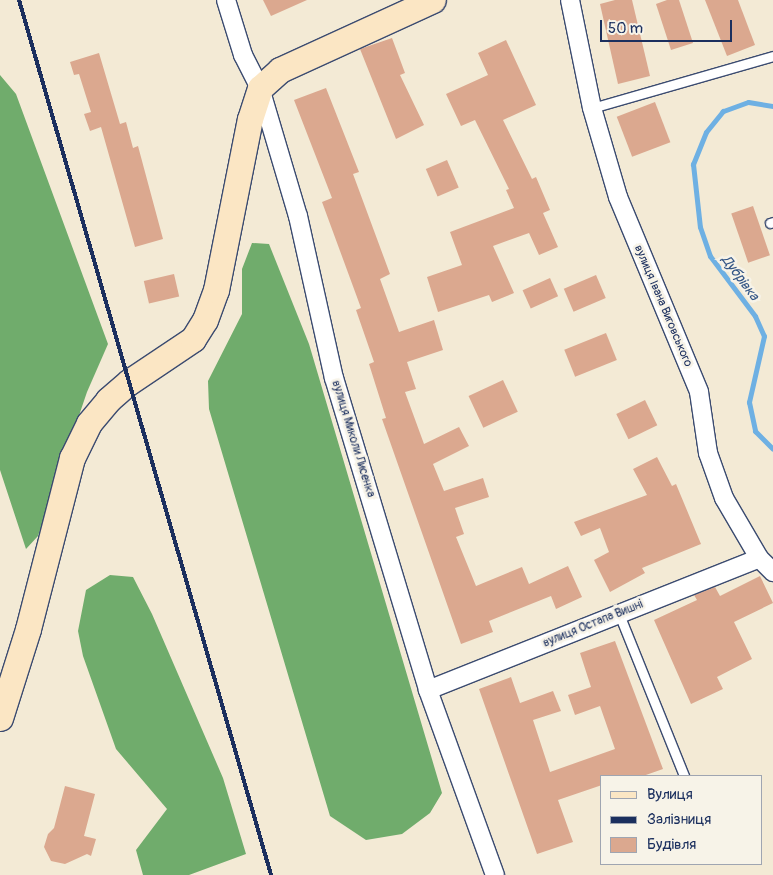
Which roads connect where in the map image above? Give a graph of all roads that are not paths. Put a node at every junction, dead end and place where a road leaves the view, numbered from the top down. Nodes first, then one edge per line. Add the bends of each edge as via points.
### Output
1 (226, 0) edge
2 (433, 0) edge
3 (570, 0) edge
4 (773, 56) edge
5 (260, 88) junction
6 (592, 108) junction
7 (759, 558) junction
8 (773, 572) edge
9 (619, 614) junction
10 (428, 690) junction
11 (0, 718) edge
12 (684, 775) edge
13 (495, 875) edge

1 - 5 street, вулиця Миколи Лисенка via 243,55
2 - 5 main road via 280,70
3 - 6 street, вулиця Івана Виговського
4 - 6 lane
5 - 10 street, вулиця Миколи Лисенка via 298,216 334,378
5 - 11 main road via 250,119 216,290 205,320 192,339 129,382 89,423 72,458 28,629
6 - 7 street, вулиця Івана Виговського via 618,197 699,392 708,453 724,498
7 - 8 street, вулиця Івана Виговського
7 - 9 street, вулиця Остапа Вишні
9 - 10 street, вулиця Остапа Вишні
9 - 12 lane
10 - 13 street, вулиця Миколи Лисенка

